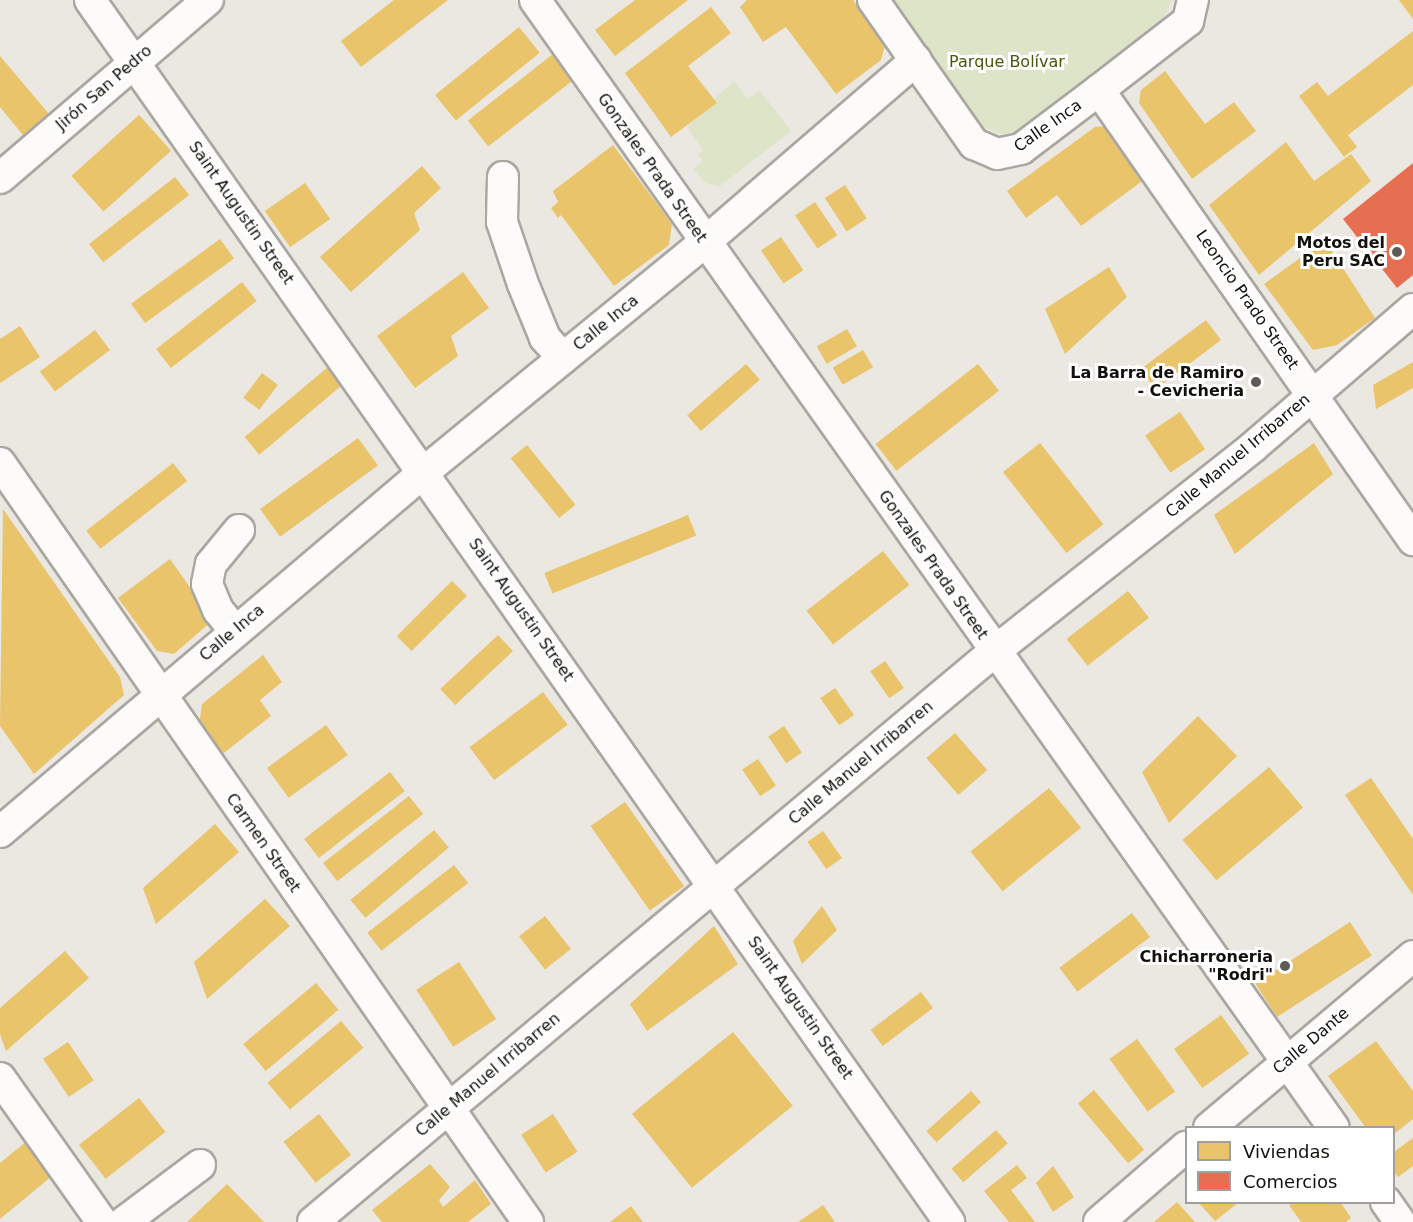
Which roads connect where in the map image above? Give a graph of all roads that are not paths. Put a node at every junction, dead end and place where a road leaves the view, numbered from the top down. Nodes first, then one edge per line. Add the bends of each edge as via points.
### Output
1 (90, 0) edge
2 (208, 0) edge
3 (535, 0) edge
4 (873, 0) edge
5 (1193, 0) edge
6 (916, 60) junction
7 (134, 61) junction
8 (1099, 90) junction
9 (0, 177) edge
10 (503, 177) dead end
11 (704, 243) junction
12 (1413, 309) edge
13 (563, 358) junction
14 (1312, 394) junction
15 (0, 463) edge
16 (424, 472) junction
17 (238, 530) dead end
18 (1413, 540) edge
19 (235, 631) junction
20 (995, 651) junction
21 (160, 693) junction
22 (0, 832) edge
23 (715, 885) junction
24 (1413, 956) edge
25 (1288, 1060) junction
26 (0, 1078) edge
27 (448, 1108) junction
28 (1211, 1126) edge
29 (1334, 1126) edge
30 (1185, 1148) edge
31 (200, 1165) dead end
32 (1387, 1204) edge
33 (102, 1222) edge
34 (124, 1222) edge
35 (313, 1222) edge
36 (528, 1222) edge
37 (949, 1222) edge
38 (1099, 1222) edge
39 (1400, 1222) edge

1 - 7 street, Saint Augustin Street
2 - 7 street, Jirón San Pedro
3 - 11 street, Gonzales Prada Street
4 - 6 street
5 - 8 street, Calle Inca via 1188,21
6 - 8 street, Calle Inca via 974,144 997,154 1021,149
6 - 11 street, Calle Inca
7 - 9 street, Jirón San Pedro
7 - 16 street, Saint Augustin Street
8 - 14 street, Leoncio Prado Street
10 - 13 street via 502,222 544,338
11 - 13 street, Calle Inca
11 - 20 street, Gonzales Prada Street
12 - 14 street, Calle Manuel Irribarren
13 - 16 street, Calle Inca
14 - 18 street, Leoncio Prado Street
14 - 20 street, Calle Manuel Irribarren via 1253,447
15 - 21 street, Carmen Street
16 - 19 street, Calle Inca
16 - 23 street, Saint Augustin Street
17 - 19 street via 212,564 207,584 218,610
19 - 21 street, Calle Inca
20 - 23 street, Calle Manuel Irribarren
20 - 25 street, Gonzales Prada Street
21 - 22 street, Calle Inca
21 - 27 street, Carmen Street
23 - 27 street, Calle Manuel Irribarren
23 - 37 street, Saint Augustin Street
24 - 25 street, Calle Dante
25 - 28 street, Calle Dante
25 - 29 street, Gonzales Prada Street
26 - 33 street
27 - 35 street, Calle Manuel Irribarren
27 - 36 street, Carmen Street
30 - 38 street
31 - 34 street
32 - 39 street

